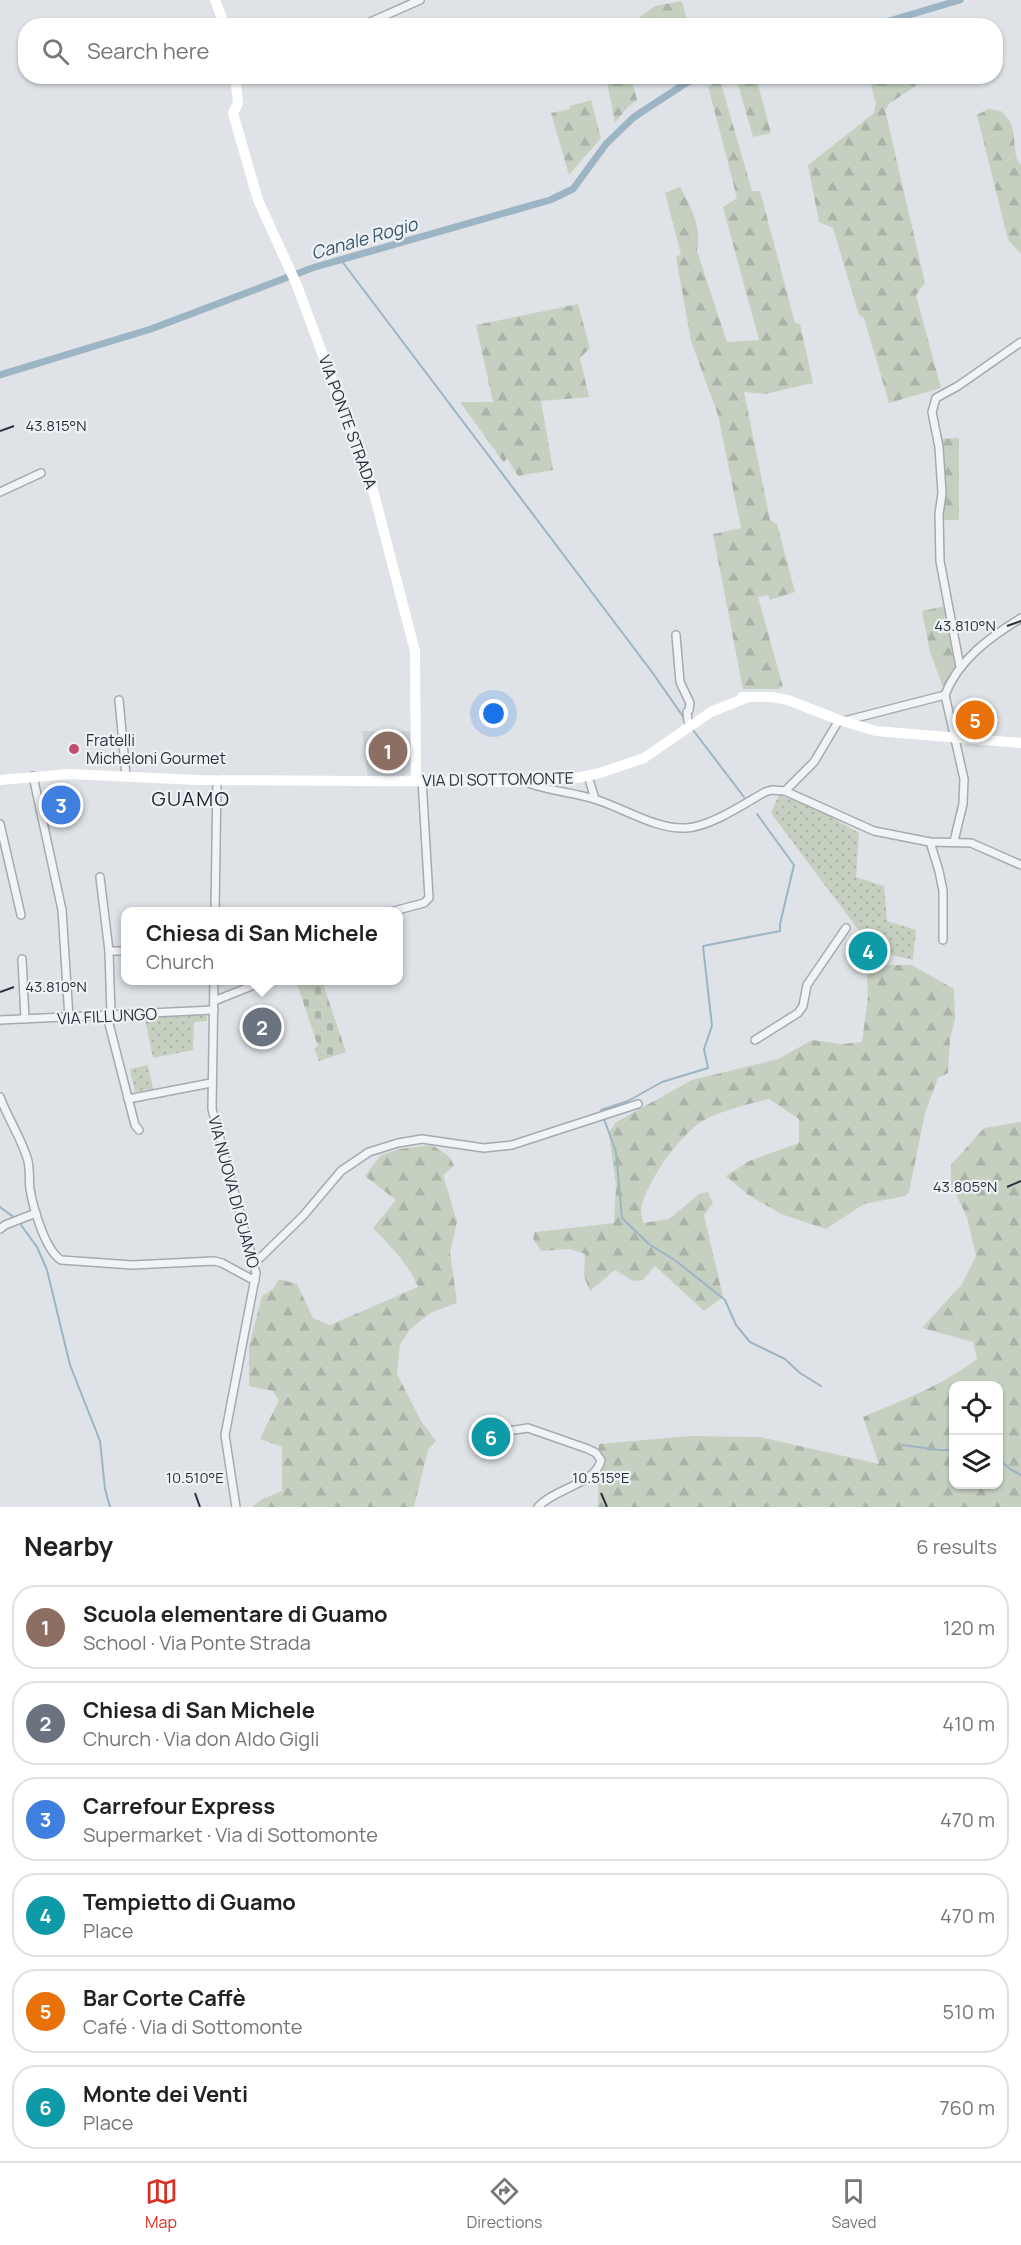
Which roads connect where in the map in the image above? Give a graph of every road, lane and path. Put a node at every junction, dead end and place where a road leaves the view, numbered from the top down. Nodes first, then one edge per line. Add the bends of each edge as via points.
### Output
1 (215, 0) edge
2 (420, 0) edge
3 (222, 18) edge
4 (378, 18) edge
5 (236, 84) edge
6 (1021, 342) edge
7 (41, 473) dead end
8 (0, 492) edge
9 (1021, 618) edge
10 (676, 635) dead end
11 (960, 667) junction
12 (945, 695) junction
13 (748, 697) junction
14 (119, 700) dead end
15 (688, 714) junction
16 (841, 720) junction
17 (955, 737) junction
18 (1021, 743) edge
19 (634, 760) junction
20 (33, 776) junction
21 (126, 776) junction
22 (583, 777) junction
23 (0, 780) edge
24 (217, 780) junction
25 (419, 780) junction
26 (523, 782) junction
27 (785, 791) junction
28 (581, 796) junction
29 (595, 799) junction
30 (0, 824) edge
31 (954, 841) junction
32 (930, 842) junction
33 (1021, 865) edge
34 (100, 878) dead end
35 (215, 907) edge
36 (403, 909) edge
37 (21, 915) dead end
38 (846, 928) dead end
39 (943, 940) dead end
40 (109, 951) junction
41 (121, 951) edge
42 (22, 959) dead end
43 (214, 985) edge
44 (256, 985) edge
45 (214, 1001) junction
46 (214, 1011) junction
47 (109, 1016) junction
48 (69, 1018) junction
49 (25, 1019) junction
50 (0, 1020) edge
51 (755, 1040) dead end
52 (211, 1083) junction
53 (0, 1098) edge
54 (128, 1099) junction
55 (638, 1104) dead end
56 (139, 1130) dead end
57 (36, 1213) junction
58 (0, 1229) edge
59 (255, 1261) junction
60 (255, 1281) junction
61 (501, 1432) dead end
62 (236, 1507) edge
63 (538, 1507) edge

1 - 3 main road
2 - 4 street
5 - 25 main road, VIA PONTE STRADA via 238,103 233,113 258,200 296,283 373,490 411,631 416,668
6 - 11 street via 936,398 932,412 942,493 940,561
7 - 8 street
9 - 11 street
10 - 15 street via 680,682 690,703
11 - 12 street
12 - 16 street
12 - 17 street
13 - 15 main road, VIA DI SOTTOMONTE
13 - 16 main road, VIA DI SOTTOMONTE via 789,700
13 - 19 main road, VIA DI SOTTOMONTE via 711,712 654,752
14 - 21 street
15 - 19 main road, VIA DI SOTTOMONTE
16 - 17 main road, VIA DI SOTTOMONTE via 876,731
16 - 27 street via 814,762
17 - 18 main road, VIA DI SOTTOMONTE
17 - 31 street via 965,791
19 - 22 main road, VIA DI SOTTOMONTE
20 - 21 main road, VIA DI SOTTOMONTE
20 - 23 main road, VIA DI SOTTOMONTE
20 - 48 street via 62,910
21 - 24 main road, VIA DI SOTTOMONTE
22 - 26 main road, VIA DI SOTTOMONTE
22 - 28 street via 578,788
22 - 29 street
24 - 25 main road, VIA DI SOTTOMONTE
24 - 35 street
25 - 26 main road, VIA DI SOTTOMONTE
25 - 36 street via 429,898
26 - 28 street
27 - 29 street via 765,792 685,828 665,826
27 - 32 street via 874,831
28 - 29 street
30 - 37 street
31 - 32 street
31 - 33 street via 971,843
32 - 39 street via 943,891
34 - 40 street
38 - 51 street via 807,985 798,1013
40 - 41 street
40 - 47 street
42 - 49 street
43 - 45 street, VIA NUOVA DI GUAMO
44 - 45 street
45 - 46 street, VIA NUOVA DI GUAMO
46 - 47 street, VIA FILLUNGO
46 - 52 street, VIA NUOVA DI GUAMO
47 - 48 street, VIA FILLUNGO
47 - 54 street
48 - 49 street, VIA FILLUNGO
49 - 50 street, VIA FILLUNGO
52 - 54 street
52 - 59 street, VIA NUOVA DI GUAMO via 214,1124
53 - 57 street via 28,1160
54 - 56 street
55 - 59 street via 512,1145 484,1148 422,1139 369,1152 341,1172 303,1216
57 - 58 street
57 - 60 street via 52,1251 61,1260 132,1265 214,1261
59 - 60 street, VIA NUOVA DI GUAMO
60 - 62 street, VIA NUOVA DI GUAMO via 225,1435
61 - 63 street via 528,1428 588,1449 601,1461 599,1468 584,1481 546,1498

